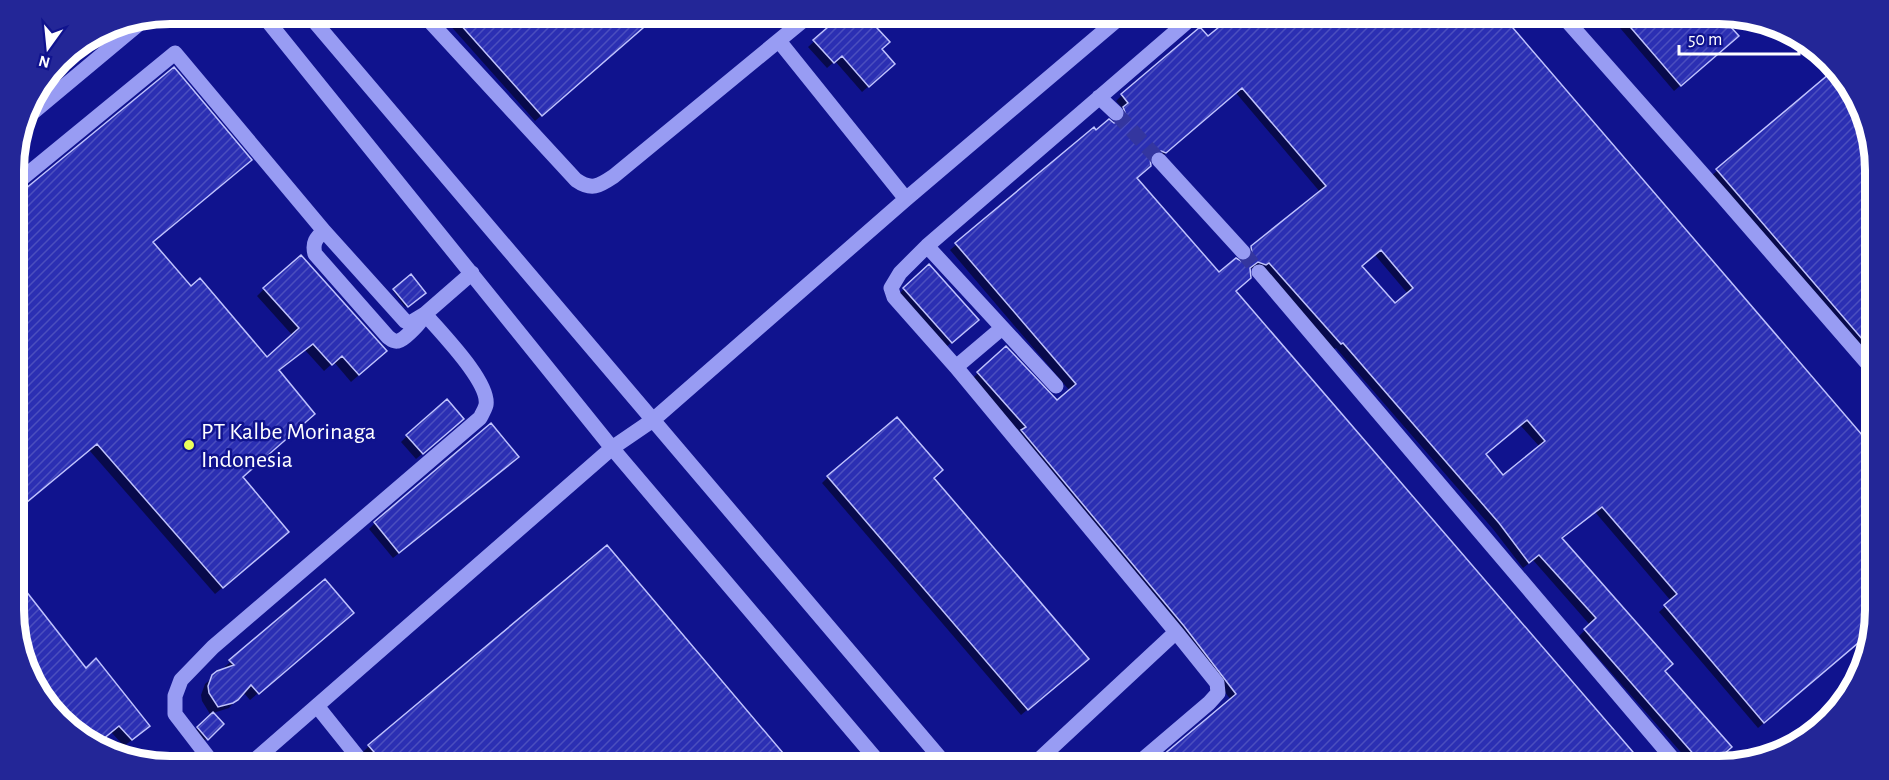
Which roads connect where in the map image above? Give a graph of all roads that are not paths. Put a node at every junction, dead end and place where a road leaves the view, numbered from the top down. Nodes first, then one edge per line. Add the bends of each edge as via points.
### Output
1 (270, 24) edge
2 (316, 24) edge
3 (432, 24) edge
4 (799, 24) edge
5 (1112, 24) edge
6 (1184, 24) edge
7 (1570, 24) edge
8 (133, 29) edge
9 (779, 41) junction
10 (1099, 97) junction
11 (38, 108) edge
12 (1116, 113) tunnel mouth
13 (1159, 160) tunnel mouth
14 (24, 177) edge
15 (906, 199) junction
16 (324, 231) junction
17 (927, 246) junction
18 (1243, 252) tunnel mouth
19 (1259, 272) tunnel mouth
20 (472, 273) junction
21 (425, 314) junction
22 (1002, 328) junction
23 (1865, 360) edge
24 (956, 367) junction
25 (1056, 386) dead end
26 (653, 420) junction
27 (612, 448) junction
28 (1176, 632) junction
29 (317, 706) junction
30 (207, 756) edge
31 (260, 756) edge
32 (357, 756) edge
33 (874, 756) edge
34 (939, 756) edge
35 (1043, 756) edge
36 (1147, 756) edge
37 (1670, 756) edge

1 - 20 street
2 - 26 street
3 - 9 street via 576,180 595,187 614,176
4 - 9 street
5 - 15 street
6 - 10 street
7 - 23 street
8 - 11 street
9 - 15 street
10 - 12 street
10 - 17 street
13 - 18 street
14 - 16 street via 175,53
15 - 26 street
16 - 21 street via 405,321 410,323
16 - 21 street via 313,244 315,254 388,337 398,341
17 - 22 street
17 - 24 street via 891,288 894,297
19 - 37 street
20 - 21 street
20 - 27 street
21 - 30 street via 482,386 486,404 480,418 213,647 181,680 175,714
22 - 24 street
22 - 25 street
24 - 28 street
26 - 27 street
26 - 34 street
27 - 29 street
27 - 33 street
28 - 35 street
28 - 36 street via 1217,683 1218,693
29 - 31 street
29 - 32 street

